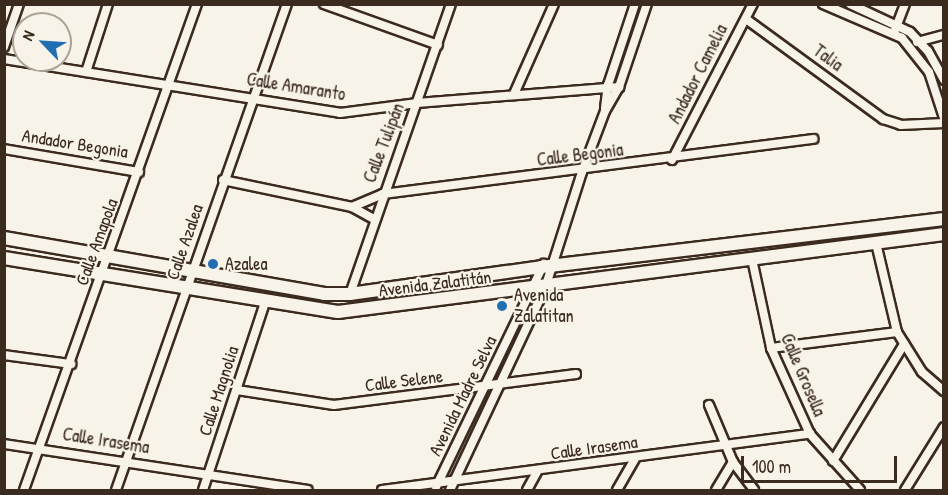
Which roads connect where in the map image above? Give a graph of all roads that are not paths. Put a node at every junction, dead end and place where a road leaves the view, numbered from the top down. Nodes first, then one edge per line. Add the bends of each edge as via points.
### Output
1 (20, 4) edge
2 (108, 4) edge
3 (197, 4) edge
4 (287, 4) edge
5 (324, 4) edge
6 (451, 4) edge
7 (554, 4) edge
8 (635, 4) edge
9 (647, 4) edge
10 (753, 4) edge
11 (823, 4) edge
12 (850, 4) edge
13 (905, 4) edge
14 (746, 19) junction
15 (896, 28) junction
16 (944, 35) edge
17 (920, 41) junction
18 (438, 45) junction
19 (908, 45) junction
20 (4, 47) edge
21 (4, 59) edge
22 (86, 72) junction
23 (944, 80) edge
24 (171, 85) junction
25 (608, 85) junction
26 (620, 87) junction
27 (514, 94) junction
28 (253, 98) junction
29 (417, 103) junction
30 (605, 111) junction
31 (944, 118) edge
32 (944, 123) edge
33 (813, 139) dead end
34 (4, 150) edge
35 (672, 159) junction
36 (139, 172) junction
37 (582, 172) junction
38 (223, 180) junction
39 (383, 194) junction
40 (352, 207) junction
41 (944, 219) edge
42 (375, 220) junction
43 (944, 234) edge
44 (4, 238) edge
45 (876, 243) junction
46 (110, 255) junction
47 (4, 258) edge
48 (752, 259) junction
49 (547, 267) junction
50 (192, 272) junction
51 (103, 274) junction
52 (186, 288) junction
53 (545, 288) junction
54 (532, 290) junction
55 (350, 294) junction
56 (266, 302) junction
57 (897, 332) junction
58 (904, 344) junction
59 (771, 348) junction
60 (4, 355) edge
61 (71, 364) junction
62 (576, 375) dead end
63 (500, 385) junction
64 (486, 387) junction
65 (237, 390) junction
66 (944, 391) edge
67 (709, 405) dead end
68 (944, 427) edge
69 (810, 434) junction
70 (4, 444) edge
71 (726, 445) junction
72 (40, 448) junction
73 (635, 459) junction
74 (126, 460) junction
75 (833, 461) junction
76 (734, 462) junction
77 (537, 472) junction
78 (207, 476) junction
79 (452, 486) edge
80 (436, 487) edge
81 (24, 490) edge
82 (116, 490) edge
83 (203, 490) edge
84 (308, 490) edge
85 (382, 490) edge
86 (527, 490) edge
87 (616, 490) edge
88 (716, 490) edge
89 (754, 490) edge
90 (860, 490) edge
91 (905, 490) edge

1 - 20 street
2 - 22 street
3 - 24 street, Calle Amapola
4 - 28 street, Calle Azalea
5 - 18 street
6 - 18 street, Calle Tulipán
7 - 27 street
8 - 25 street, Avenida Madre Selva
9 - 26 street, Avenida Madre Selva
10 - 14 street, Andador Camelia
11 - 15 street
12 - 15 street
13 - 15 street
14 - 32 street, Talia via 892,123
14 - 35 street, Andador Camelia
15 - 17 street
15 - 19 street
16 - 17 street
17 - 19 street
17 - 23 street
18 - 29 street, Calle Tulipán
19 - 31 street via 937,89
21 - 22 street, Calle Amaranto
22 - 24 street, Calle Amaranto
24 - 28 street, Calle Amaranto
24 - 36 street, Calle Amapola
25 - 26 street, Calle Amaranto
25 - 27 street, Calle Amaranto
25 - 30 street, Avenida Madre Selva
26 - 30 street, Avenida Madre Selva
27 - 29 street, Calle Amaranto
28 - 29 street, Calle Amaranto via 340,113
28 - 38 street, Calle Azalea
29 - 39 street, Calle Tulipán
30 - 37 street, Avenida Madre Selva
33 - 35 street, Calle Begonia
34 - 36 street, Andador Begonia
35 - 37 street, Calle Begonia
36 - 46 street, Calle Amapola
37 - 39 street, Calle Begonia
37 - 49 street, Avenida Madre Selva
38 - 40 street
38 - 50 street, Calle Azalea
39 - 40 street, Calle Begonia
39 - 42 street, Calle Tulipán
40 - 42 street
41 - 49 street, Avenida Zalatitán
42 - 55 street, Calle Tulipán
43 - 45 street, Avenida Zalatitán
44 - 46 street, Avenida Zalatitán
45 - 48 street, Avenida Zalatitán
45 - 57 street
46 - 50 street, Avenida Zalatitán
46 - 51 street, Calle Amapola
47 - 51 street, Avenida Zalatitán
48 - 53 street, Avenida Zalatitán
48 - 59 street, Calle Grosella
49 - 53 street, Avenida Madre Selva
49 - 54 street, Avenida Madre Selva
49 - 55 street, Avenida Zalatitán
50 - 52 street, Calle Azalea
50 - 55 street, Avenida Zalatitán
51 - 52 street, Avenida Zalatitán
51 - 61 street, Calle Amapola
52 - 56 street, Avenida Zalatitán
52 - 74 street, Calle Azalea
53 - 54 street, Avenida Zalatitán
53 - 63 street, Avenida Madre Selva
54 - 56 street, Avenida Zalatitán via 358,312 324,312
54 - 64 street, Avenida Madre Selva
56 - 65 street, Calle Magnolia
57 - 58 street
57 - 59 street
58 - 66 street via 922,372
58 - 75 street
59 - 69 street, Calle Grosella
60 - 61 street
61 - 72 street, Calle Amapola
62 - 63 street, Calle Selene
63 - 64 street, Calle Selene
63 - 79 street, Avenida Madre Selva
64 - 65 street, Calle Selene via 334,405
64 - 80 street, Avenida Madre Selva
65 - 78 street, Calle Magnolia
67 - 71 street
68 - 91 street
69 - 71 street, Calle Irasema
69 - 75 street, Calle Grosella
70 - 72 street, Calle Irasema
71 - 73 street, Calle Irasema
71 - 76 street
72 - 74 street, Calle Irasema
72 - 81 street, Calle Amapola
73 - 77 street, Calle Irasema
73 - 87 street
74 - 78 street, Calle Irasema
74 - 82 street, Calle Azalea
75 - 90 street, Calle Grosella
76 - 88 street
76 - 89 street
77 - 79 street, Calle Irasema
77 - 86 street
78 - 83 street, Calle Magnolia
78 - 84 street, Calle Irasema
79 - 80 street, Calle Irasema
80 - 85 street, Calle Irasema

